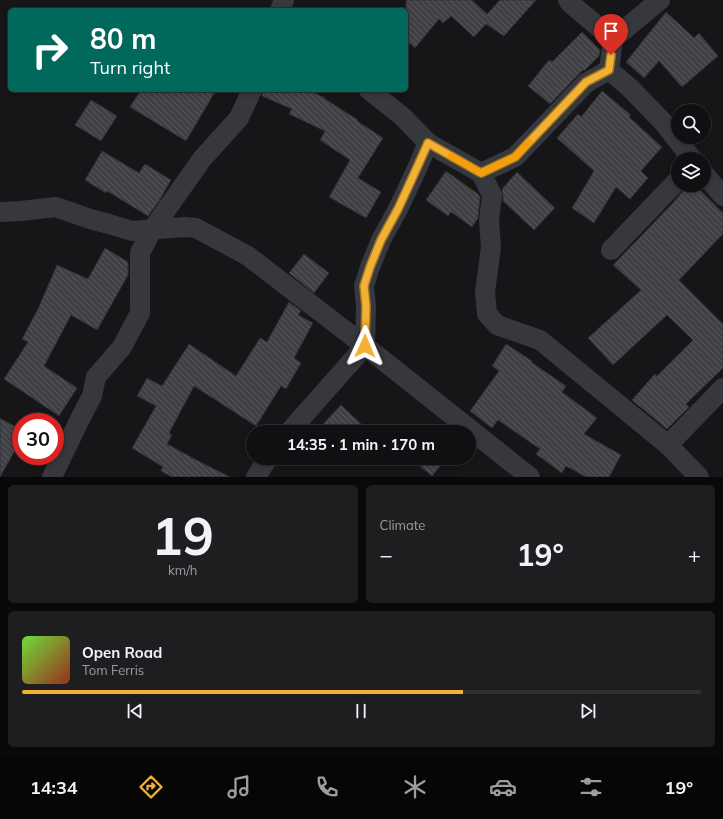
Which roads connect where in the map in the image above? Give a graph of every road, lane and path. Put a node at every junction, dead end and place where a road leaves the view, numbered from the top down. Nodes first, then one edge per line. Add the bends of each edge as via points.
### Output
1 (568, 0) edge
2 (660, 0) edge
3 (613, 39) junction
4 (609, 70) junction
5 (251, 92) edge
6 (372, 92) edge
7 (428, 143) junction
8 (687, 152) edge
9 (481, 173) junction
10 (711, 182) edge
11 (671, 187) edge
12 (723, 196) edge
13 (0, 212) edge
14 (152, 230) junction
15 (612, 250) dead end
16 (365, 346) junction
17 (723, 388) edge
18 (295, 425) edge
19 (668, 445) junction
20 (264, 465) edge
21 (52, 477) edge
22 (256, 477) edge
23 (530, 477) edge
24 (699, 477) edge

1 - 3 street
2 - 3 street
3 - 4 street
4 - 8 street via 664,123
4 - 9 street via 586,82 515,157
5 - 14 street via 239,118 202,158
6 - 7 street via 403,117
7 - 9 street
7 - 16 street via 381,240 364,286
9 - 19 street via 492,196 489,220 491,247 485,292 487,314 497,326 540,340
10 - 12 street
11 - 15 street
13 - 14 street via 56,207 132,232
14 - 16 street via 196,228 248,256
14 - 21 street via 140,253 140,313 122,347 96,377 92,396
16 - 18 street
16 - 23 street
17 - 19 street
19 - 24 street
20 - 22 street

